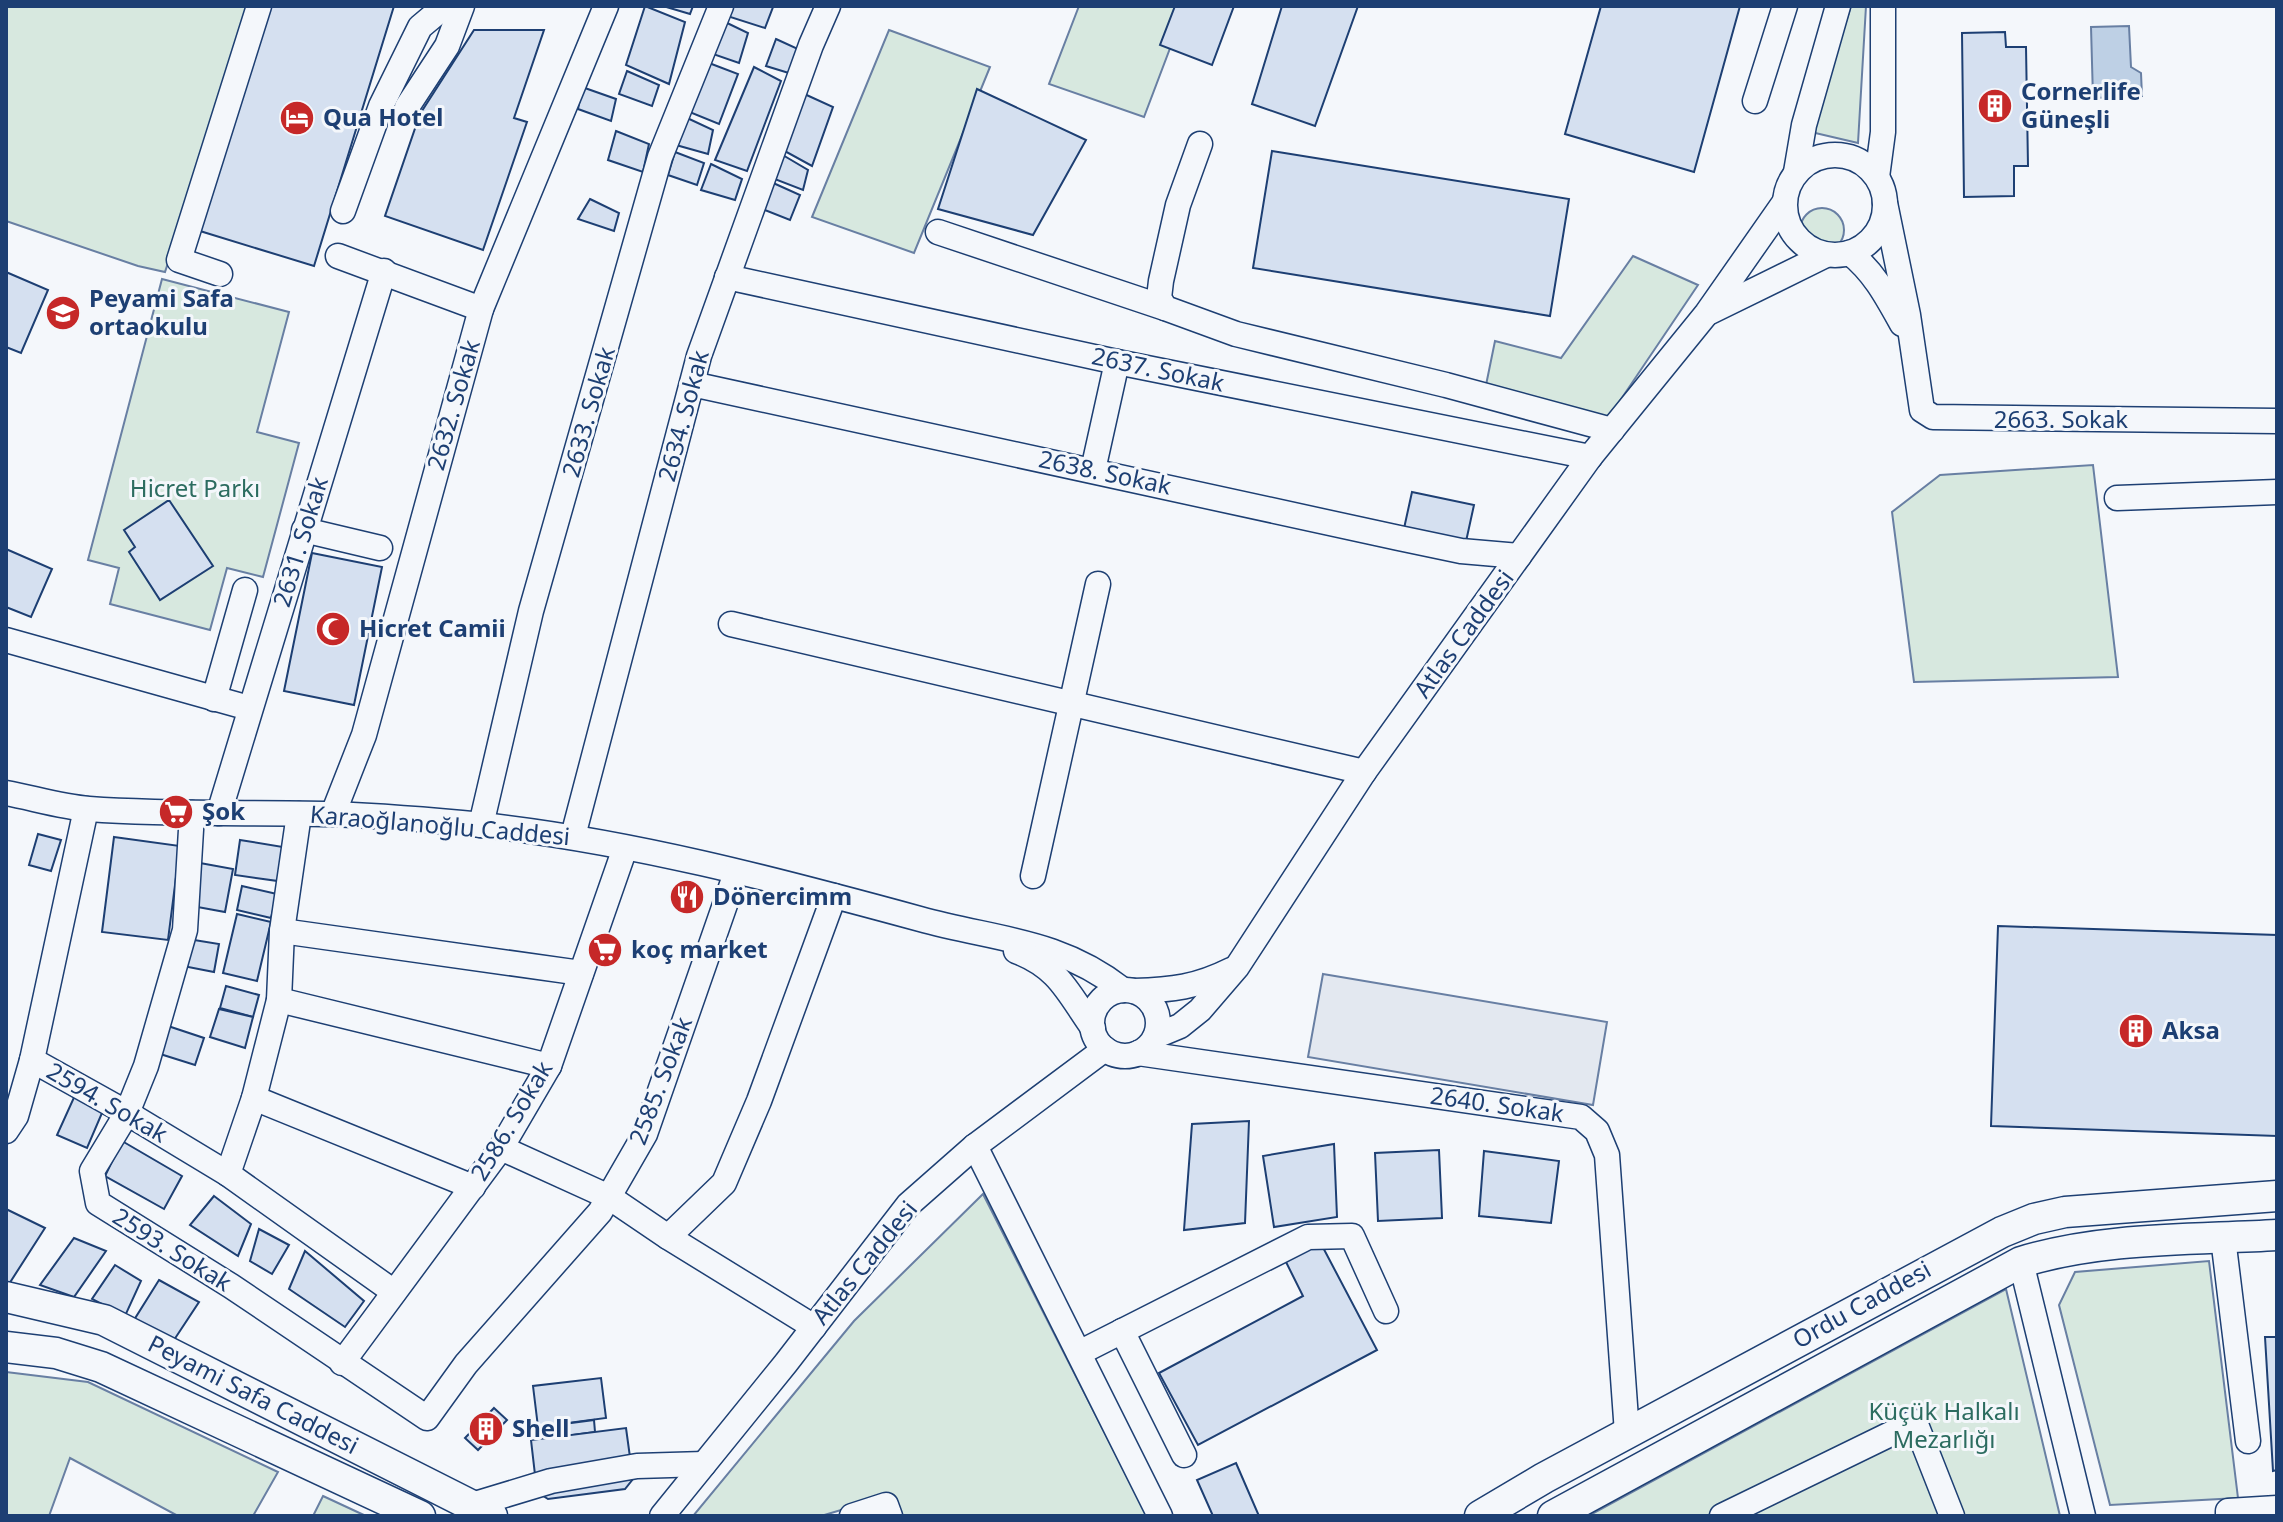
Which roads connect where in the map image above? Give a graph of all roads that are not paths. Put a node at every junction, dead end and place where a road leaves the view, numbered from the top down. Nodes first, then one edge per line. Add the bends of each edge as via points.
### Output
1 (259, 6) edge
2 (445, 6) edge
3 (462, 6) edge
4 (606, 6) edge
5 (721, 6) edge
6 (828, 6) edge
7 (1785, 6) edge
8 (1838, 6) edge
9 (1883, 6) edge
10 (1755, 101) dead end
11 (407, 107) dead end
12 (1200, 144) dead end
13 (1796, 172) junction
14 (1877, 177) junction
15 (1784, 203) junction
16 (1885, 203) junction
17 (343, 211) dead end
18 (938, 232) dead end
19 (1850, 253) junction
20 (1826, 255) junction
21 (338, 256) dead end
22 (384, 271) junction
23 (220, 274) dead end
24 (727, 277) junction
25 (1165, 308) junction
26 (481, 309) junction
27 (1707, 313) junction
28 (1909, 337) junction
29 (1117, 362) junction
30 (692, 384) junction
31 (2277, 421) edge
32 (1612, 430) junction
33 (1590, 457) junction
34 (1093, 470) junction
35 (2277, 492) edge
36 (2117, 498) dead end
37 (304, 530) junction
38 (380, 548) dead end
39 (1519, 556) junction
40 (1098, 584) dead end
41 (245, 590) dead end
42 (731, 624) dead end
43 (6, 640) edge
44 (214, 699) junction
45 (1070, 702) junction
46 (249, 708) junction
47 (1364, 772) junction
48 (6, 793) edge
49 (86, 809) junction
50 (192, 813) junction
51 (219, 813) junction
52 (299, 814) junction
53 (333, 814) junction
54 (481, 825) junction
55 (573, 836) junction
56 (625, 848) junction
57 (736, 873) junction
58 (1033, 876) dead end
59 (834, 896) junction
60 (282, 931) junction
61 (961, 931) junction
62 (1237, 967) junction
63 (581, 973) junction
64 (1128, 990) junction
65 (279, 1000) junction
66 (1156, 1036) junction
67 (1099, 1038) junction
68 (1138, 1053) junction
69 (32, 1060) junction
70 (549, 1066) junction
71 (254, 1098) junction
72 (127, 1113) junction
73 (6, 1131) edge
74 (975, 1146) junction
75 (501, 1148) junction
76 (228, 1174) junction
77 (473, 1187) junction
78 (2277, 1196) edge
79 (609, 1197) junction
80 (2277, 1235) edge
81 (668, 1237) junction
82 (2223, 1238) junction
83 (2021, 1262) junction
84 (394, 1292) junction
85 (6, 1297) edge
86 (1386, 1311) dead end
87 (814, 1327) junction
88 (1122, 1331) junction
89 (6, 1347) edge
90 (1079, 1353) junction
91 (342, 1363) junction
92 (427, 1418) joint
93 (1627, 1433) junction
94 (2248, 1441) dead end
95 (1184, 1455) dead end
96 (704, 1464) junction
97 (2277, 1508) edge
98 (482, 1511) edge
99 (420, 1516) edge
100 (662, 1516) edge
101 (852, 1516) edge
102 (890, 1516) edge
103 (1160, 1516) edge
104 (1480, 1516) edge
105 (1553, 1516) edge
106 (1722, 1516) edge
107 (1952, 1516) edge
108 (2083, 1516) edge
109 (2228, 1516) edge

1 - 23 street via 179,260
2 - 17 street via 420,27 381,106
3 - 11 street via 447,46
4 - 26 street, 2632. Sokak
5 - 54 street, 2633. Sokak via 660,157 531,611
6 - 24 street, 2634. Sokak
7 - 10 street
8 - 13 street
9 - 14 street via 1883,132
12 - 25 street via 1178,205 1161,281 1159,298
13 - 14 street via 1822,156 1838,155 1853,158
13 - 15 street
14 - 16 street
15 - 20 street via 1800,242
15 - 27 street, Atlas Caddesi
16 - 19 street via 1876,234
16 - 28 street, 2663. Sokak
18 - 25 street
19 - 20 street
19 - 28 street via 1880,284
20 - 27 street, Atlas Caddesi
21 - 22 street
22 - 26 street
22 - 37 street, 2631. Sokak
24 - 29 street, 2637. Sokak
24 - 30 street, 2634. Sokak
25 - 32 street via 1236,334
26 - 53 street, 2632. Sokak via 364,735
27 - 32 street, Atlas Caddesi
28 - 31 street, 2663. Sokak via 1922,410 1933,417
29 - 33 street, 2637. Sokak
29 - 34 street
30 - 34 street, 2638. Sokak
30 - 55 street, 2634. Sokak
32 - 33 street, Atlas Caddesi
33 - 39 street, Atlas Caddesi
34 - 39 street, 2638. Sokak via 1461,551
35 - 36 street
37 - 38 street
37 - 46 street, 2631. Sokak
39 - 47 street, Atlas Caddesi
40 - 45 street
41 - 44 street
42 - 45 street
43 - 44 street
44 - 46 street
45 - 47 street
45 - 58 street
46 - 51 street, 2631. Sokak
47 - 62 street, Atlas Caddesi
48 - 49 street, Karaoğlanoğlu Caddesi
49 - 50 street, Karaoğlanoğlu Caddesi
49 - 69 street, 2594. Sokak
50 - 51 street, Karaoğlanoğlu Caddesi
50 - 72 street, 2593. Sokak via 185,930
51 - 52 street, Karaoğlanoğlu Caddesi
52 - 53 street, Karaoğlanoğlu Caddesi
52 - 60 street
53 - 54 street, Karaoğlanoğlu Caddesi
54 - 55 street, Karaoğlanoğlu Caddesi
55 - 56 street, Karaoğlanoğlu Caddesi
56 - 57 street, Karaoğlanoğlu Caddesi
56 - 63 street, 2586. Sokak
57 - 59 street, Karaoğlanoğlu Caddesi
57 - 79 street, 2585. Sokak via 645,1134
59 - 61 street, Karaoğlanoğlu Caddesi
59 - 81 street via 724,1183
60 - 63 street
60 - 65 street
61 - 64 street via 1040,945
61 - 67 street via 1039,959
62 - 64 street via 1185,988
62 - 66 street, Atlas Caddesi via 1200,1010
63 - 70 street, 2586. Sokak
64 - 66 street via 1152,1003
64 - 67 street via 1112,992 1096,1007
65 - 70 street
65 - 71 street
66 - 68 street
67 - 68 street via 1121,1055
67 - 74 street, Atlas Caddesi
68 - 93 street, 2640. Sokak via 1581,1117 1597,1131 1607,1155
69 - 72 street, 2594. Sokak
69 - 73 street via 16,1116
70 - 75 street, 2586. Sokak
71 - 76 street
71 - 77 street
72 - 76 street, 2594. Sokak
72 - 91 street, 2593. Sokak via 92,1171 98,1203
74 - 87 street, Atlas Caddesi via 908,1205
74 - 90 street
75 - 77 street, 2586. Sokak
75 - 79 street
76 - 84 street, 2594. Sokak
77 - 84 street, 2586. Sokak
78 - 93 main road, Ordu Caddesi via 2093,1208 2034,1219 1974,1244
79 - 81 street
79 - 92 street, 2585. Sokak via 466,1364
80 - 82 main road, Ordu Caddesi
81 - 87 street
82 - 83 main road, Ordu Caddesi via 2091,1246
82 - 94 street
83 - 105 main road, Ordu Caddesi
83 - 108 street
84 - 91 street, 2586. Sokak
85 - 98 main road, Peyami Safa Caddesi via 104,1320
86 - 88 street via 1352,1236 1308,1237
87 - 96 street, Atlas Caddesi
88 - 90 street
88 - 95 street
89 - 99 main road, Peyami Safa Caddesi via 56,1353 101,1367
90 - 103 street
91 - 92 street, 2593. Sokak
93 - 104 main road, Ordu Caddesi
96 - 98 street via 637,1466 565,1479
96 - 100 street, Atlas Caddesi
97 - 109 street via 2228,1511
101 - 102 street via 886,1505
106 - 107 street via 1915,1422

